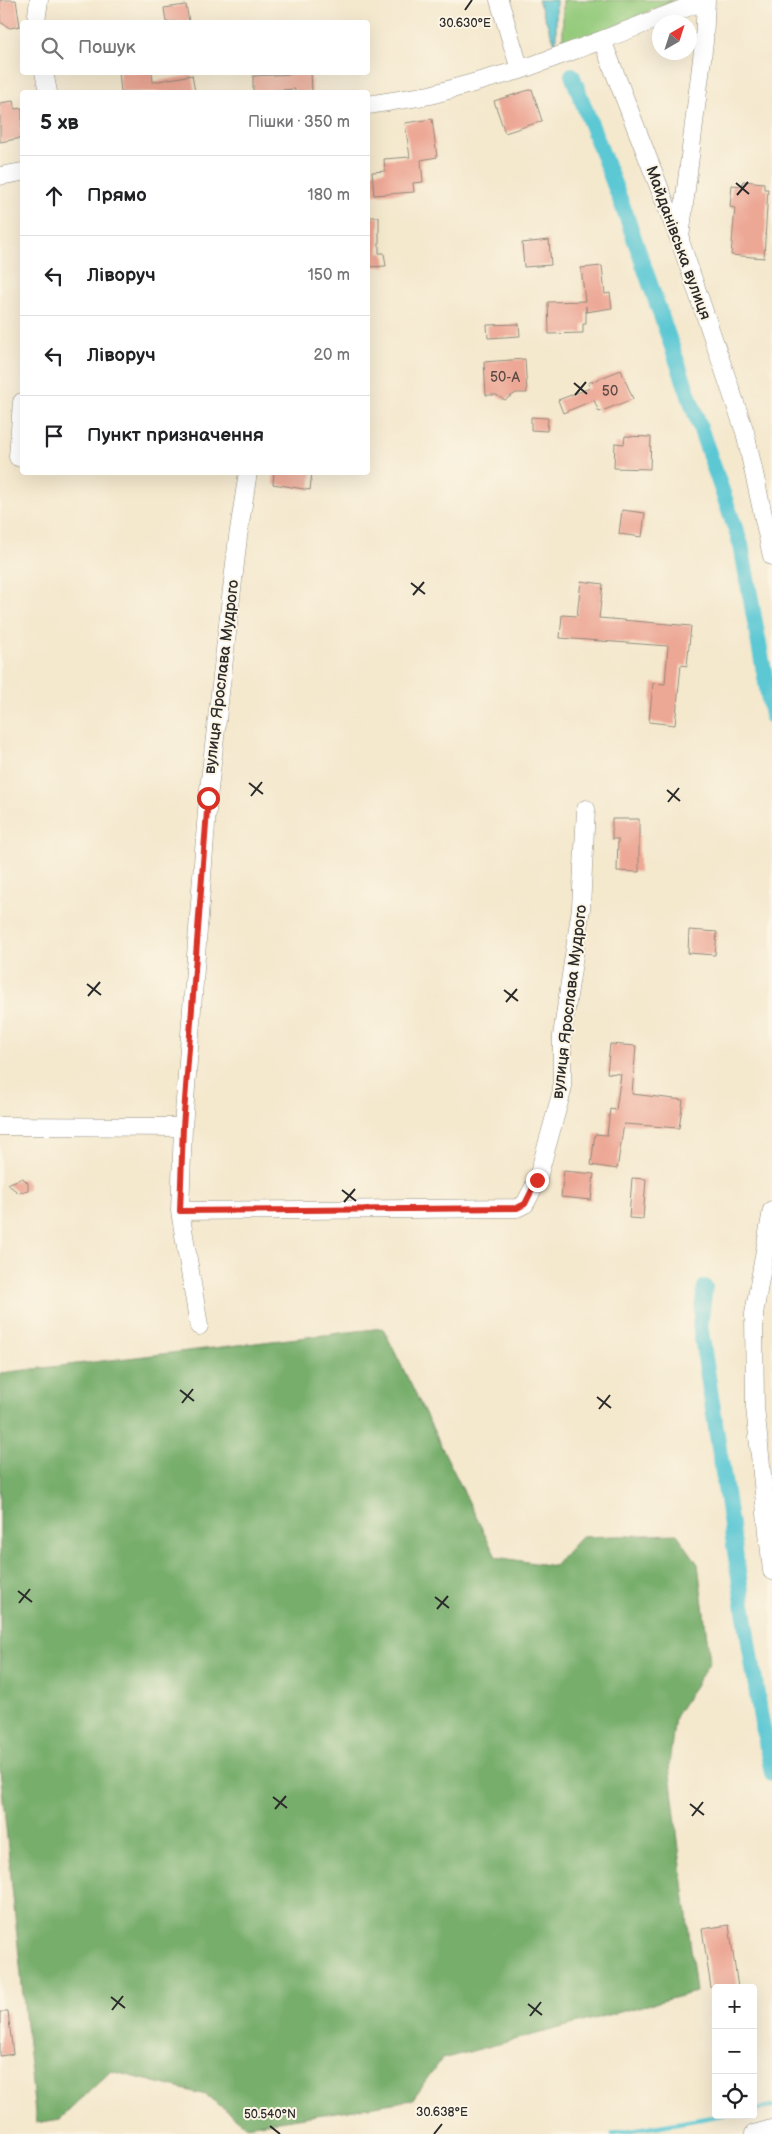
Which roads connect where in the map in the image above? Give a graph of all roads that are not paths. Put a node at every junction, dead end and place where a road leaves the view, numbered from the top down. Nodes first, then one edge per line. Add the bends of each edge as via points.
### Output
1 (39, 0) edge
2 (499, 0) edge
3 (706, 0) edge
4 (36, 20) edge
5 (602, 40) junction
6 (520, 70) junction
7 (45, 75) edge
8 (48, 90) edge
9 (370, 105) edge
10 (20, 172) edge
11 (0, 176) edge
12 (680, 241) junction
13 (20, 430) edge
14 (18, 457) dead end
15 (248, 475) edge
16 (772, 556) edge
17 (586, 809) dead end
18 (0, 1126) edge
19 (183, 1127) junction
20 (772, 1210) edge
21 (180, 1211) junction
22 (199, 1326) dead end
23 (772, 1571) edge
24 (772, 2129) edge
25 (754, 2134) edge

1 - 4 street
2 - 6 street
3 - 5 street
3 - 12 street via 704,42
5 - 6 street
5 - 12 street, Майданівська вулиця
6 - 9 street via 430,95
7 - 8 street
10 - 11 street
12 - 16 street, Майданівська вулиця via 745,432
13 - 14 street
15 - 19 street, вулиця Ярослава Мудрого via 208,798
17 - 21 street, вулиця Ярослава Мудрого via 582,908 562,1036 562,1091 537,1180 525,1204 517,1208
18 - 19 street
19 - 21 street, вулиця Ярослава Мудрого
20 - 23 street via 754,1314 755,1407
21 - 22 street, вулиця Ярослава Мудрого
24 - 25 street

